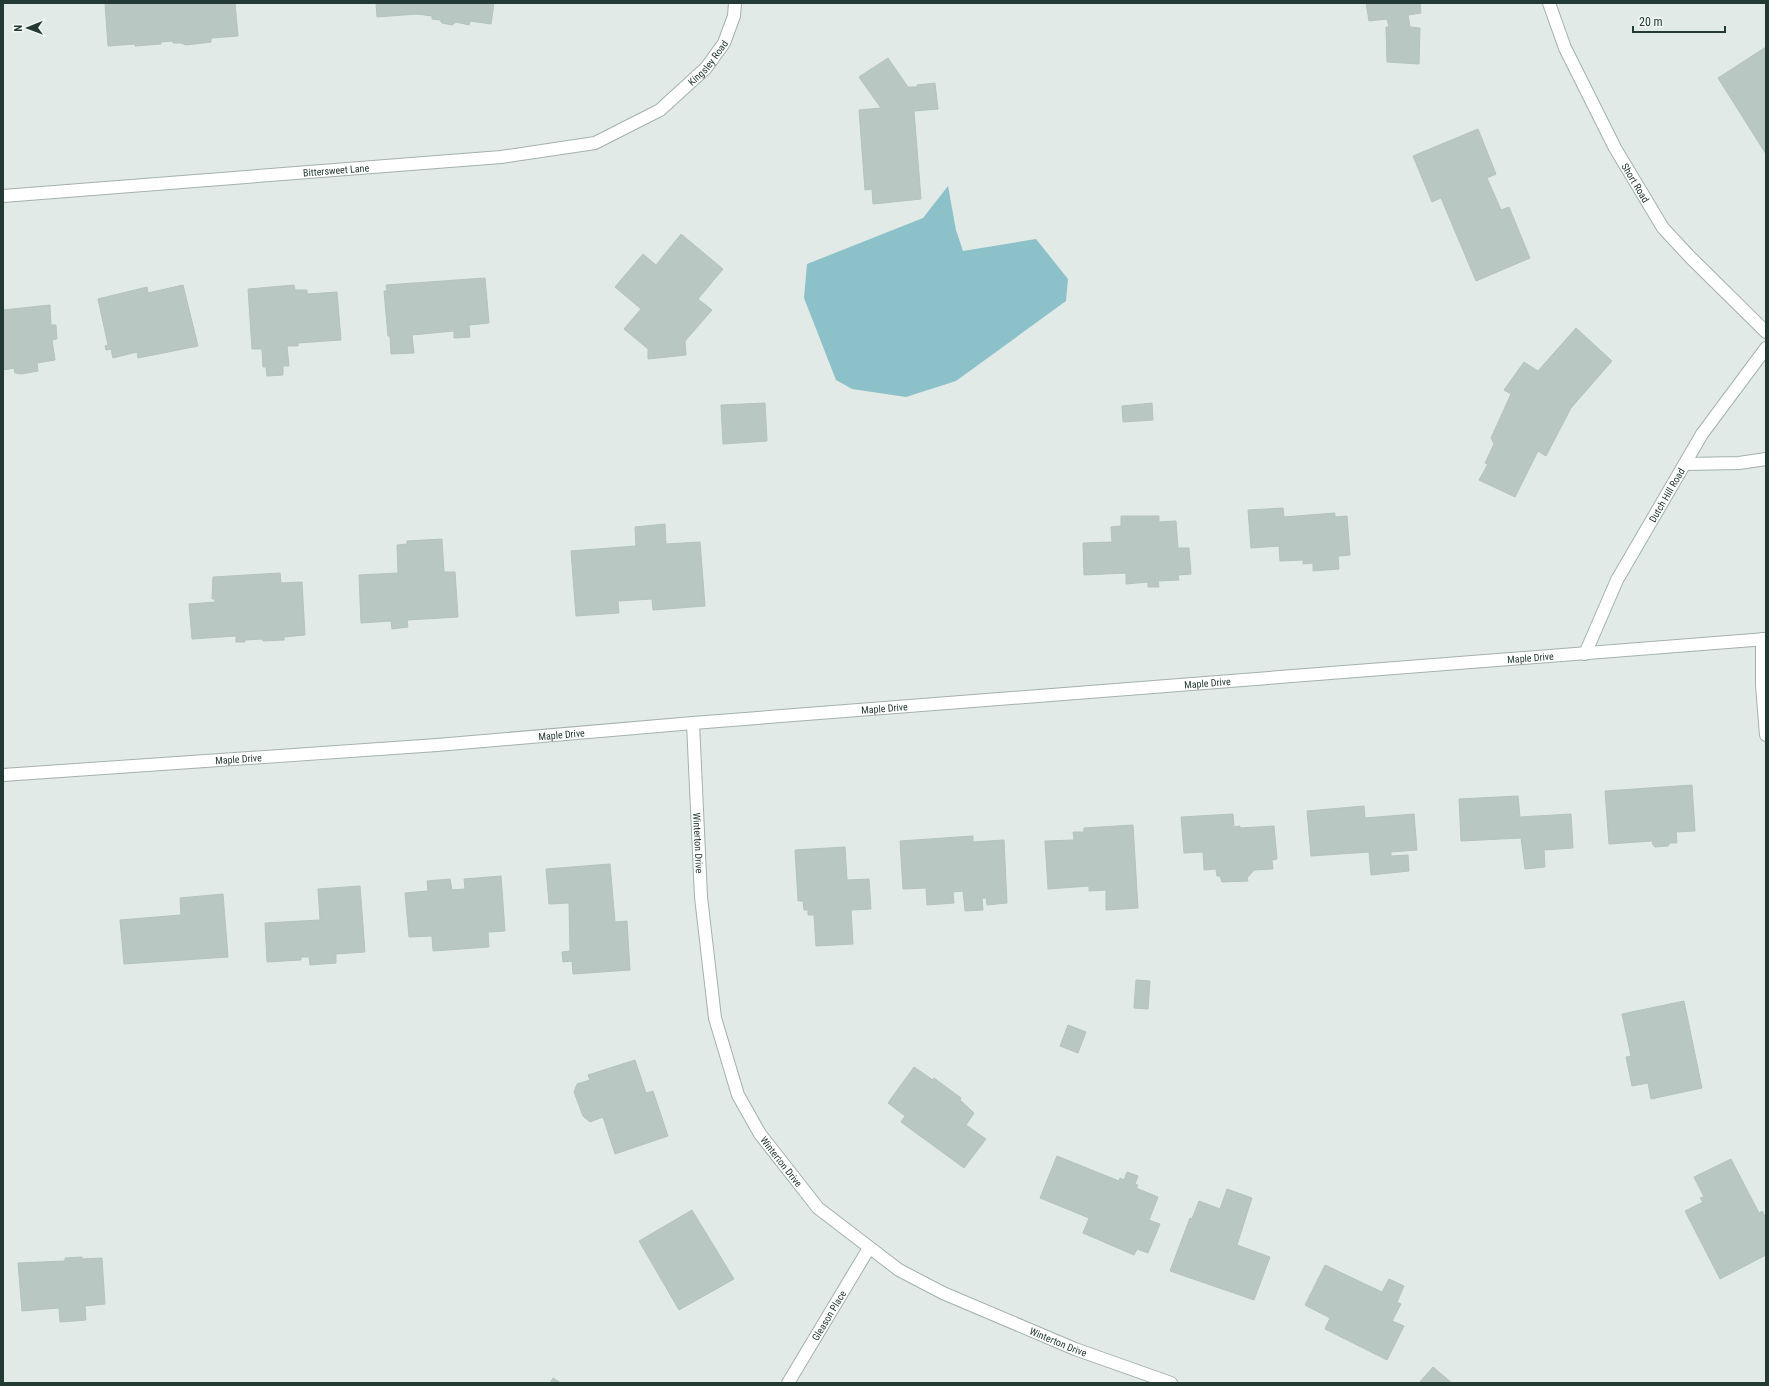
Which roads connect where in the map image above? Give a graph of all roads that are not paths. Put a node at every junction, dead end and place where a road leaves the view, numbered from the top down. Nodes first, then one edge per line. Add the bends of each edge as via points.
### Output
1 (735, 3) edge
2 (1549, 3) edge
3 (660, 110) joint
4 (3, 196) edge
5 (1766, 332) edge
6 (1766, 348) edge
7 (1766, 459) edge
8 (1685, 464) junction
9 (1764, 639) edge
10 (1586, 654) junction
11 (693, 723) junction
12 (1766, 735) edge
13 (3, 775) edge
14 (869, 1248) junction
15 (788, 1383) edge
16 (1171, 1383) edge

1 - 3 street, Kingsley Road via 734,16 724,43 706,68
2 - 5 street, Short Road via 1565,48 1609,135 1663,228
3 - 4 street, Bittersweet Lane via 595,143 501,157
6 - 8 street, Dutch Hill Road via 1702,434
7 - 8 street via 1739,463
8 - 10 street, Dutch Hill Road via 1617,580
9 - 10 street, Maple Drive
9 - 12 street via 1762,685
10 - 11 street, Maple Drive
11 - 13 street, Maple Drive via 437,745
11 - 14 street, Winterton Drive via 700,897 715,1018 738,1096 760,1134 818,1208
14 - 15 street, Gleason Place
14 - 16 street, Winterton Drive via 899,1270 943,1293 1075,1349

